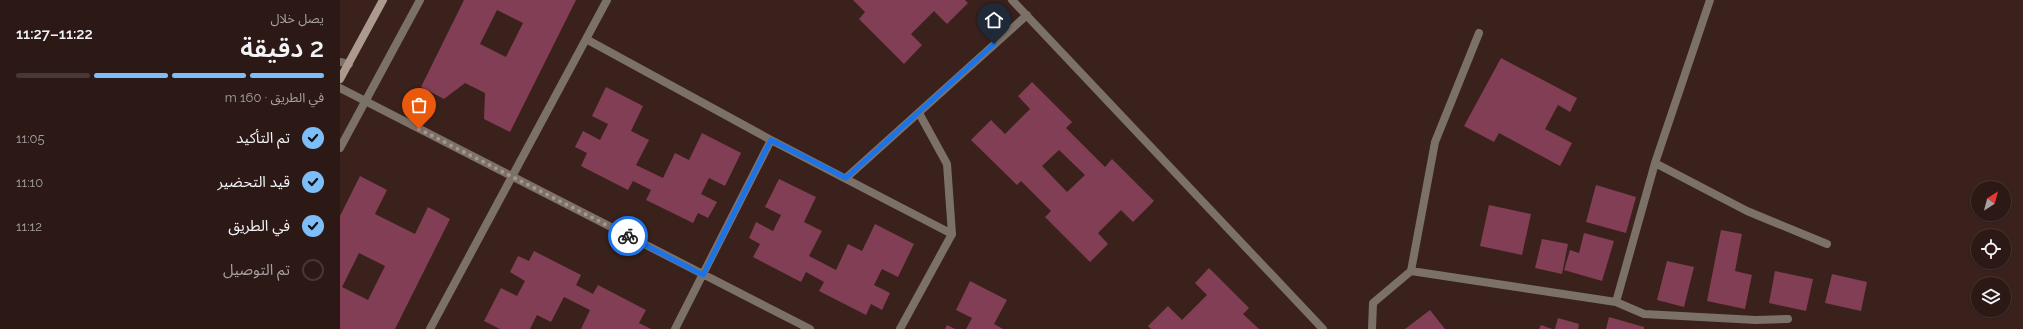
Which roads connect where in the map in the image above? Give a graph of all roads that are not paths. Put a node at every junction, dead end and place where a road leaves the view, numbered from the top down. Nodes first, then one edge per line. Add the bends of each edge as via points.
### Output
1 (384, 0) edge
2 (420, 0) edge
3 (607, 0) edge
4 (1012, 0) edge
5 (1710, 0) edge
6 (1027, 15) junction
7 (1479, 33) dead end
8 (586, 39) junction
9 (340, 62) edge
10 (348, 64) junction
11 (340, 79) edge
12 (340, 88) edge
13 (366, 102) junction
14 (919, 113) junction
15 (771, 140) junction
16 (340, 148) edge
17 (1655, 163) junction
18 (512, 177) junction
19 (846, 178) junction
20 (952, 234) junction
21 (1827, 244) dead end
22 (1411, 271) junction
23 (703, 275) junction
24 (1616, 302) junction
25 (1788, 319) dead end
26 (430, 329) edge
27 (675, 329) edge
28 (810, 329) edge
29 (900, 329) edge
30 (1323, 329) edge
31 (1372, 329) edge

1 - 10 street
2 - 13 street
3 - 8 street
4 - 6 street
5 - 17 street
6 - 14 street
6 - 30 street
7 - 22 street via 1435,142
8 - 15 street
8 - 18 street
9 - 10 street
10 - 11 street
12 - 13 street
13 - 16 street
13 - 18 street
14 - 19 street
14 - 20 street via 947,164
15 - 19 street
15 - 23 street
17 - 21 street via 1747,211
17 - 24 street
18 - 23 street
18 - 26 street
19 - 20 street
20 - 29 street
22 - 24 street
22 - 31 street via 1373,303
23 - 27 street
23 - 28 street
24 - 25 street via 1644,314 1756,320

